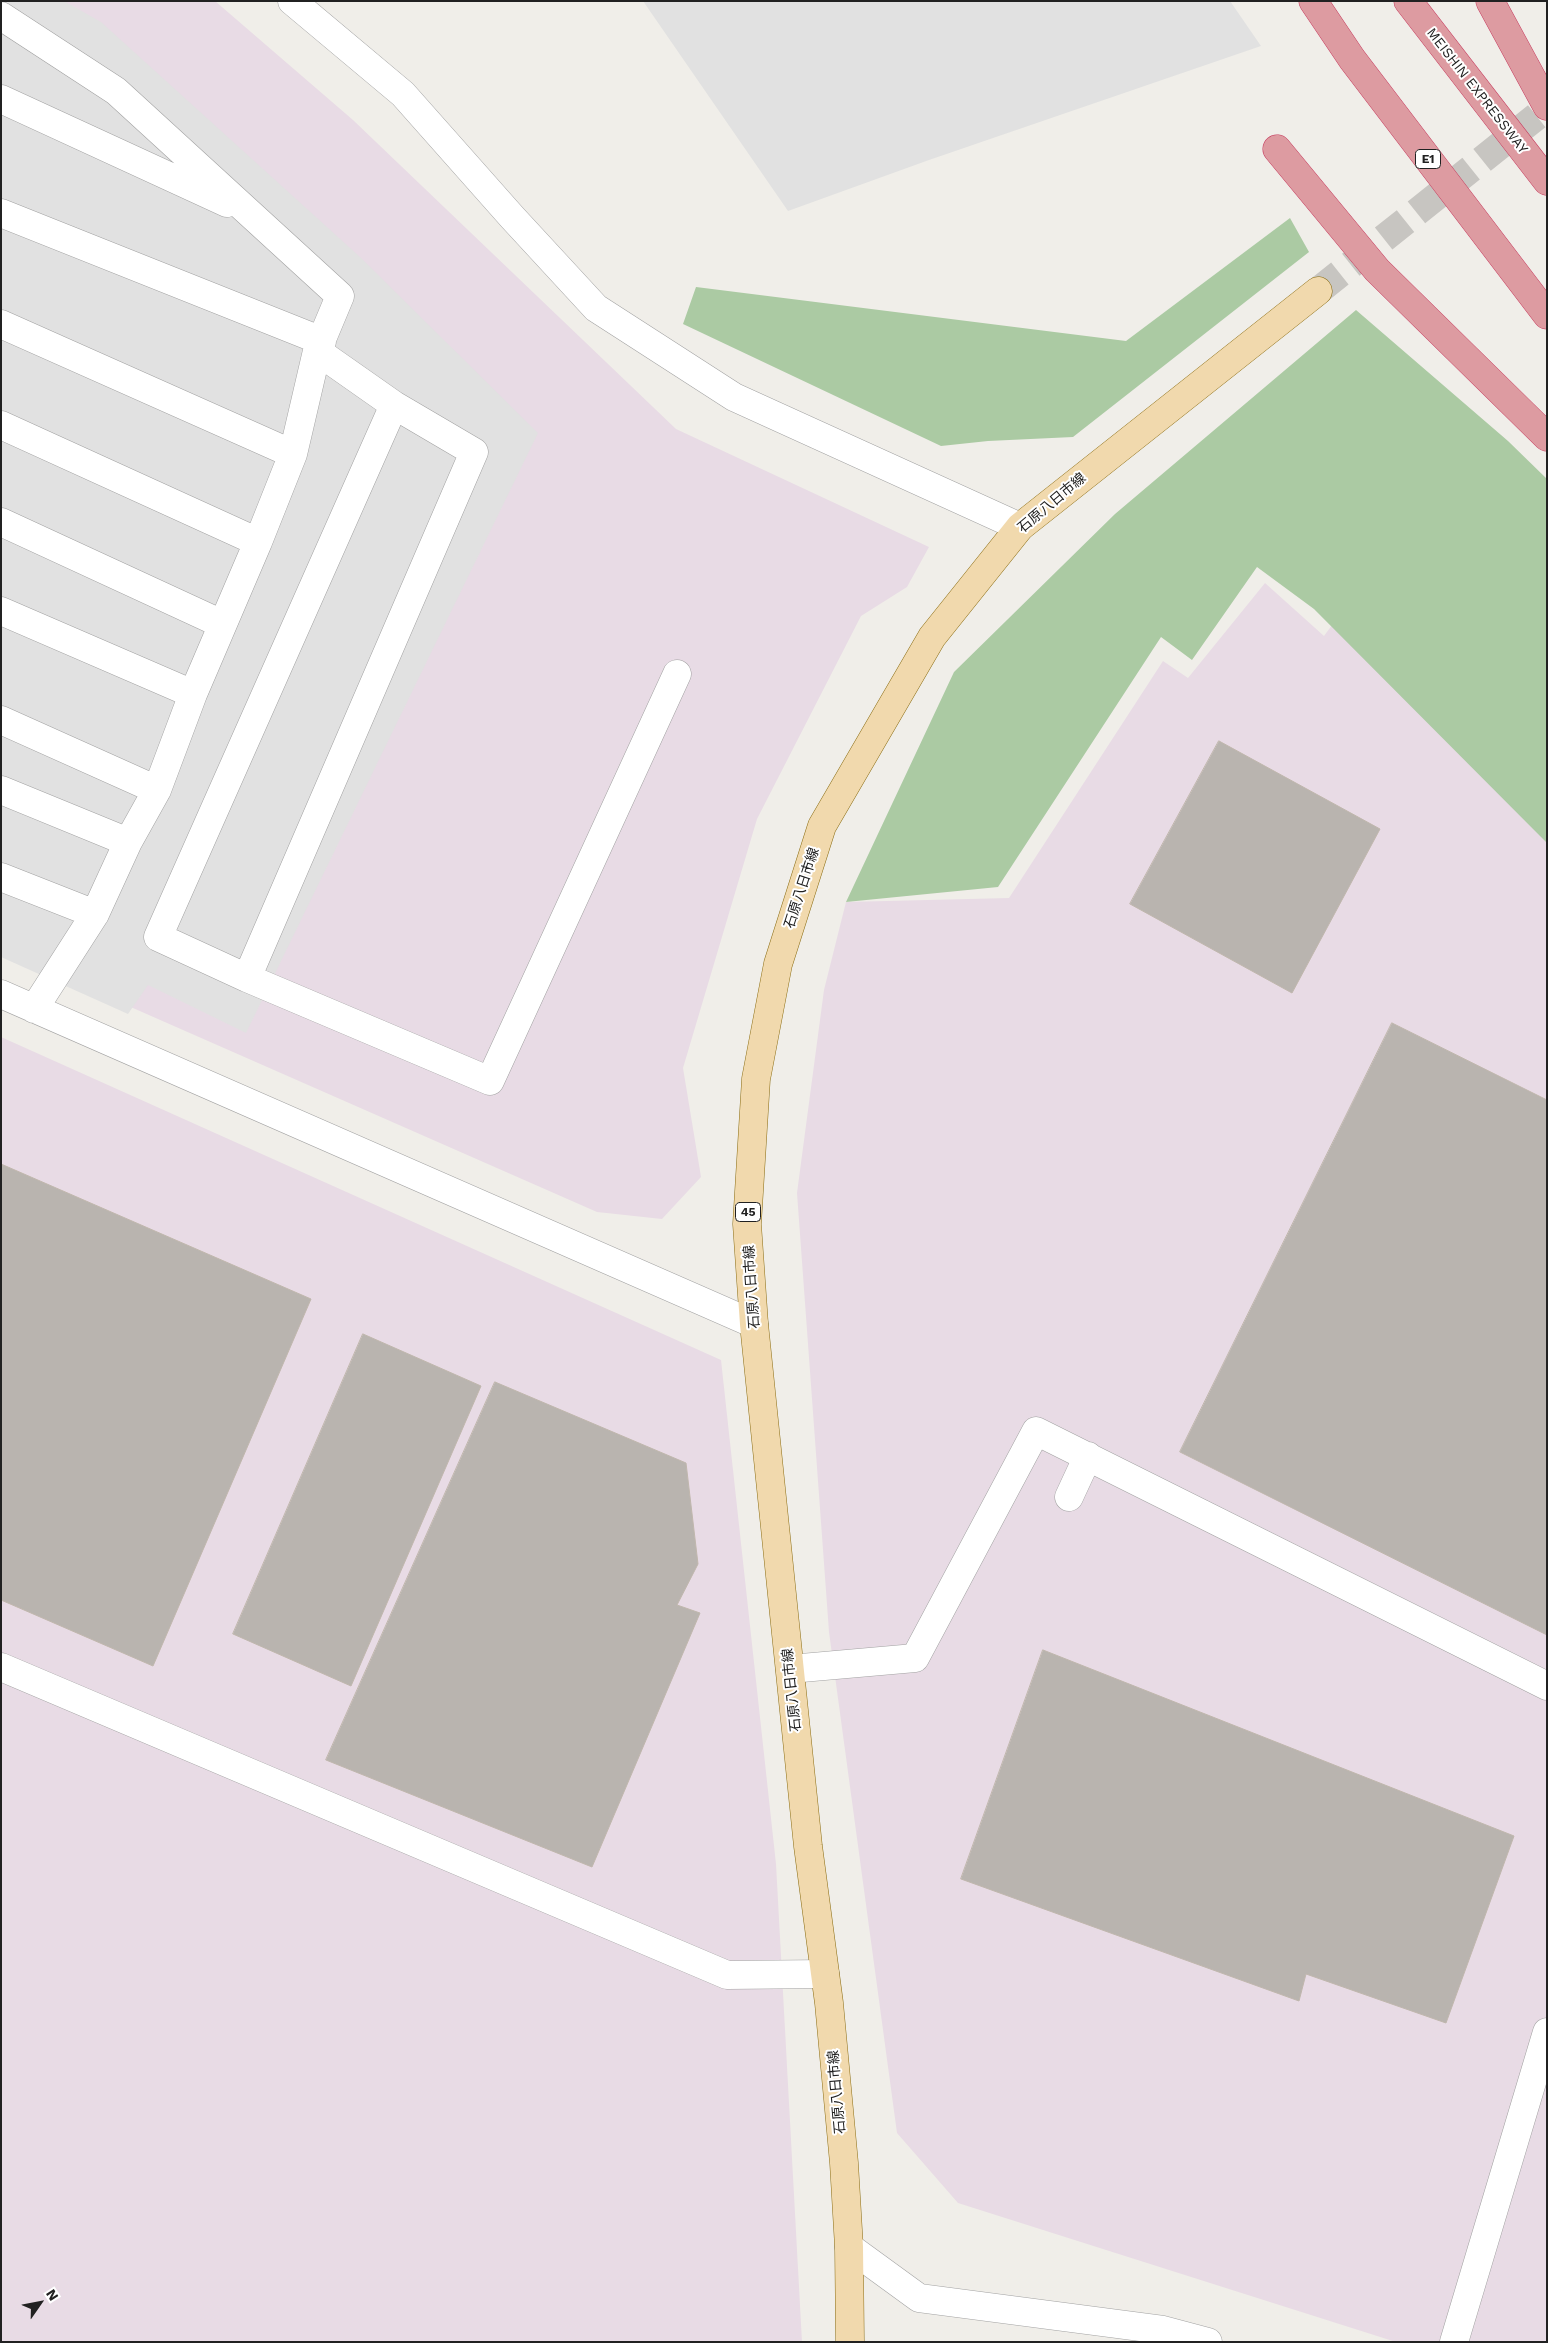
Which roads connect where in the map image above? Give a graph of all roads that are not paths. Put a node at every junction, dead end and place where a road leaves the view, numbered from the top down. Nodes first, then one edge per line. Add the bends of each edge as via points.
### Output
1 (292, 1) edge
2 (1313, 1) edge
3 (1408, 1) edge
4 (1490, 1) edge
5 (1, 16) edge
6 (1, 99) edge
7 (1547, 106) edge
8 (1277, 149) dead end
9 (1547, 181) edge
10 (1, 213) edge
11 (250, 214) junction
12 (1318, 291) tunnel mouth
13 (1547, 315) edge
14 (1, 324) edge
15 (320, 346) junction
16 (394, 405) junction
17 (1, 425) edge
18 (1547, 437) edge
19 (293, 454) junction
20 (1, 522) edge
21 (1020, 527) junction
22 (258, 542) junction
23 (1, 611) edge
24 (222, 624) junction
25 (677, 674) dead end
26 (193, 694) junction
27 (1, 720) edge
28 (1, 790) edge
29 (157, 790) junction
30 (128, 842) junction
31 (1, 878) edge
32 (95, 914) junction
33 (247, 978) junction
34 (1, 994) edge
35 (34, 1009) junction
36 (754, 1324) junction
37 (1088, 1456) junction
38 (1070, 1497) dead end
39 (1, 1667) edge
40 (790, 1669) junction
41 (1547, 1686) edge
42 (825, 1974) junction
43 (1547, 2032) edge
44 (1540, 2079) edge
45 (849, 2247) junction
46 (850, 2342) edge
47 (1208, 2342) edge
48 (1454, 2342) edge

1 - 21 street via 403,94 596,308 734,397
2 - 13 highway, E1 via 1352,59
3 - 9 highway, MEISHIN EXPRESSWAY
4 - 7 highway
5 - 11 street via 116,91
6 - 11 street
8 - 18 highway via 1377,270
10 - 15 street
11 - 15 street via 340,296
12 - 21 main road, 石原八日市線 / 45
14 - 19 street
15 - 16 street
15 - 19 street
16 - 33 street via 474,452
16 - 33 street via 158,937
17 - 22 street
19 - 22 street
20 - 24 street
21 - 36 main road, 石原八日市線 / 45 via 932,637 822,826 778,964 756,1079 747,1224
22 - 24 street
23 - 26 street
24 - 26 street
25 - 33 street via 490,1080
26 - 29 street
27 - 29 street
28 - 30 street
29 - 30 street
30 - 32 street
31 - 32 street
32 - 35 street
34 - 35 street
35 - 36 street
36 - 40 main road, 石原八日市線 / 45
37 - 38 street
37 - 40 street via 1036,1431 914,1658
37 - 41 street
39 - 42 street via 727,1975
40 - 42 main road, 石原八日市線 / 45
42 - 45 main road, 石原八日市線 / 45
43 - 44 street
44 - 48 street
45 - 46 main road, 石原八日市線 / 45
45 - 47 street via 919,2298 1163,2330

